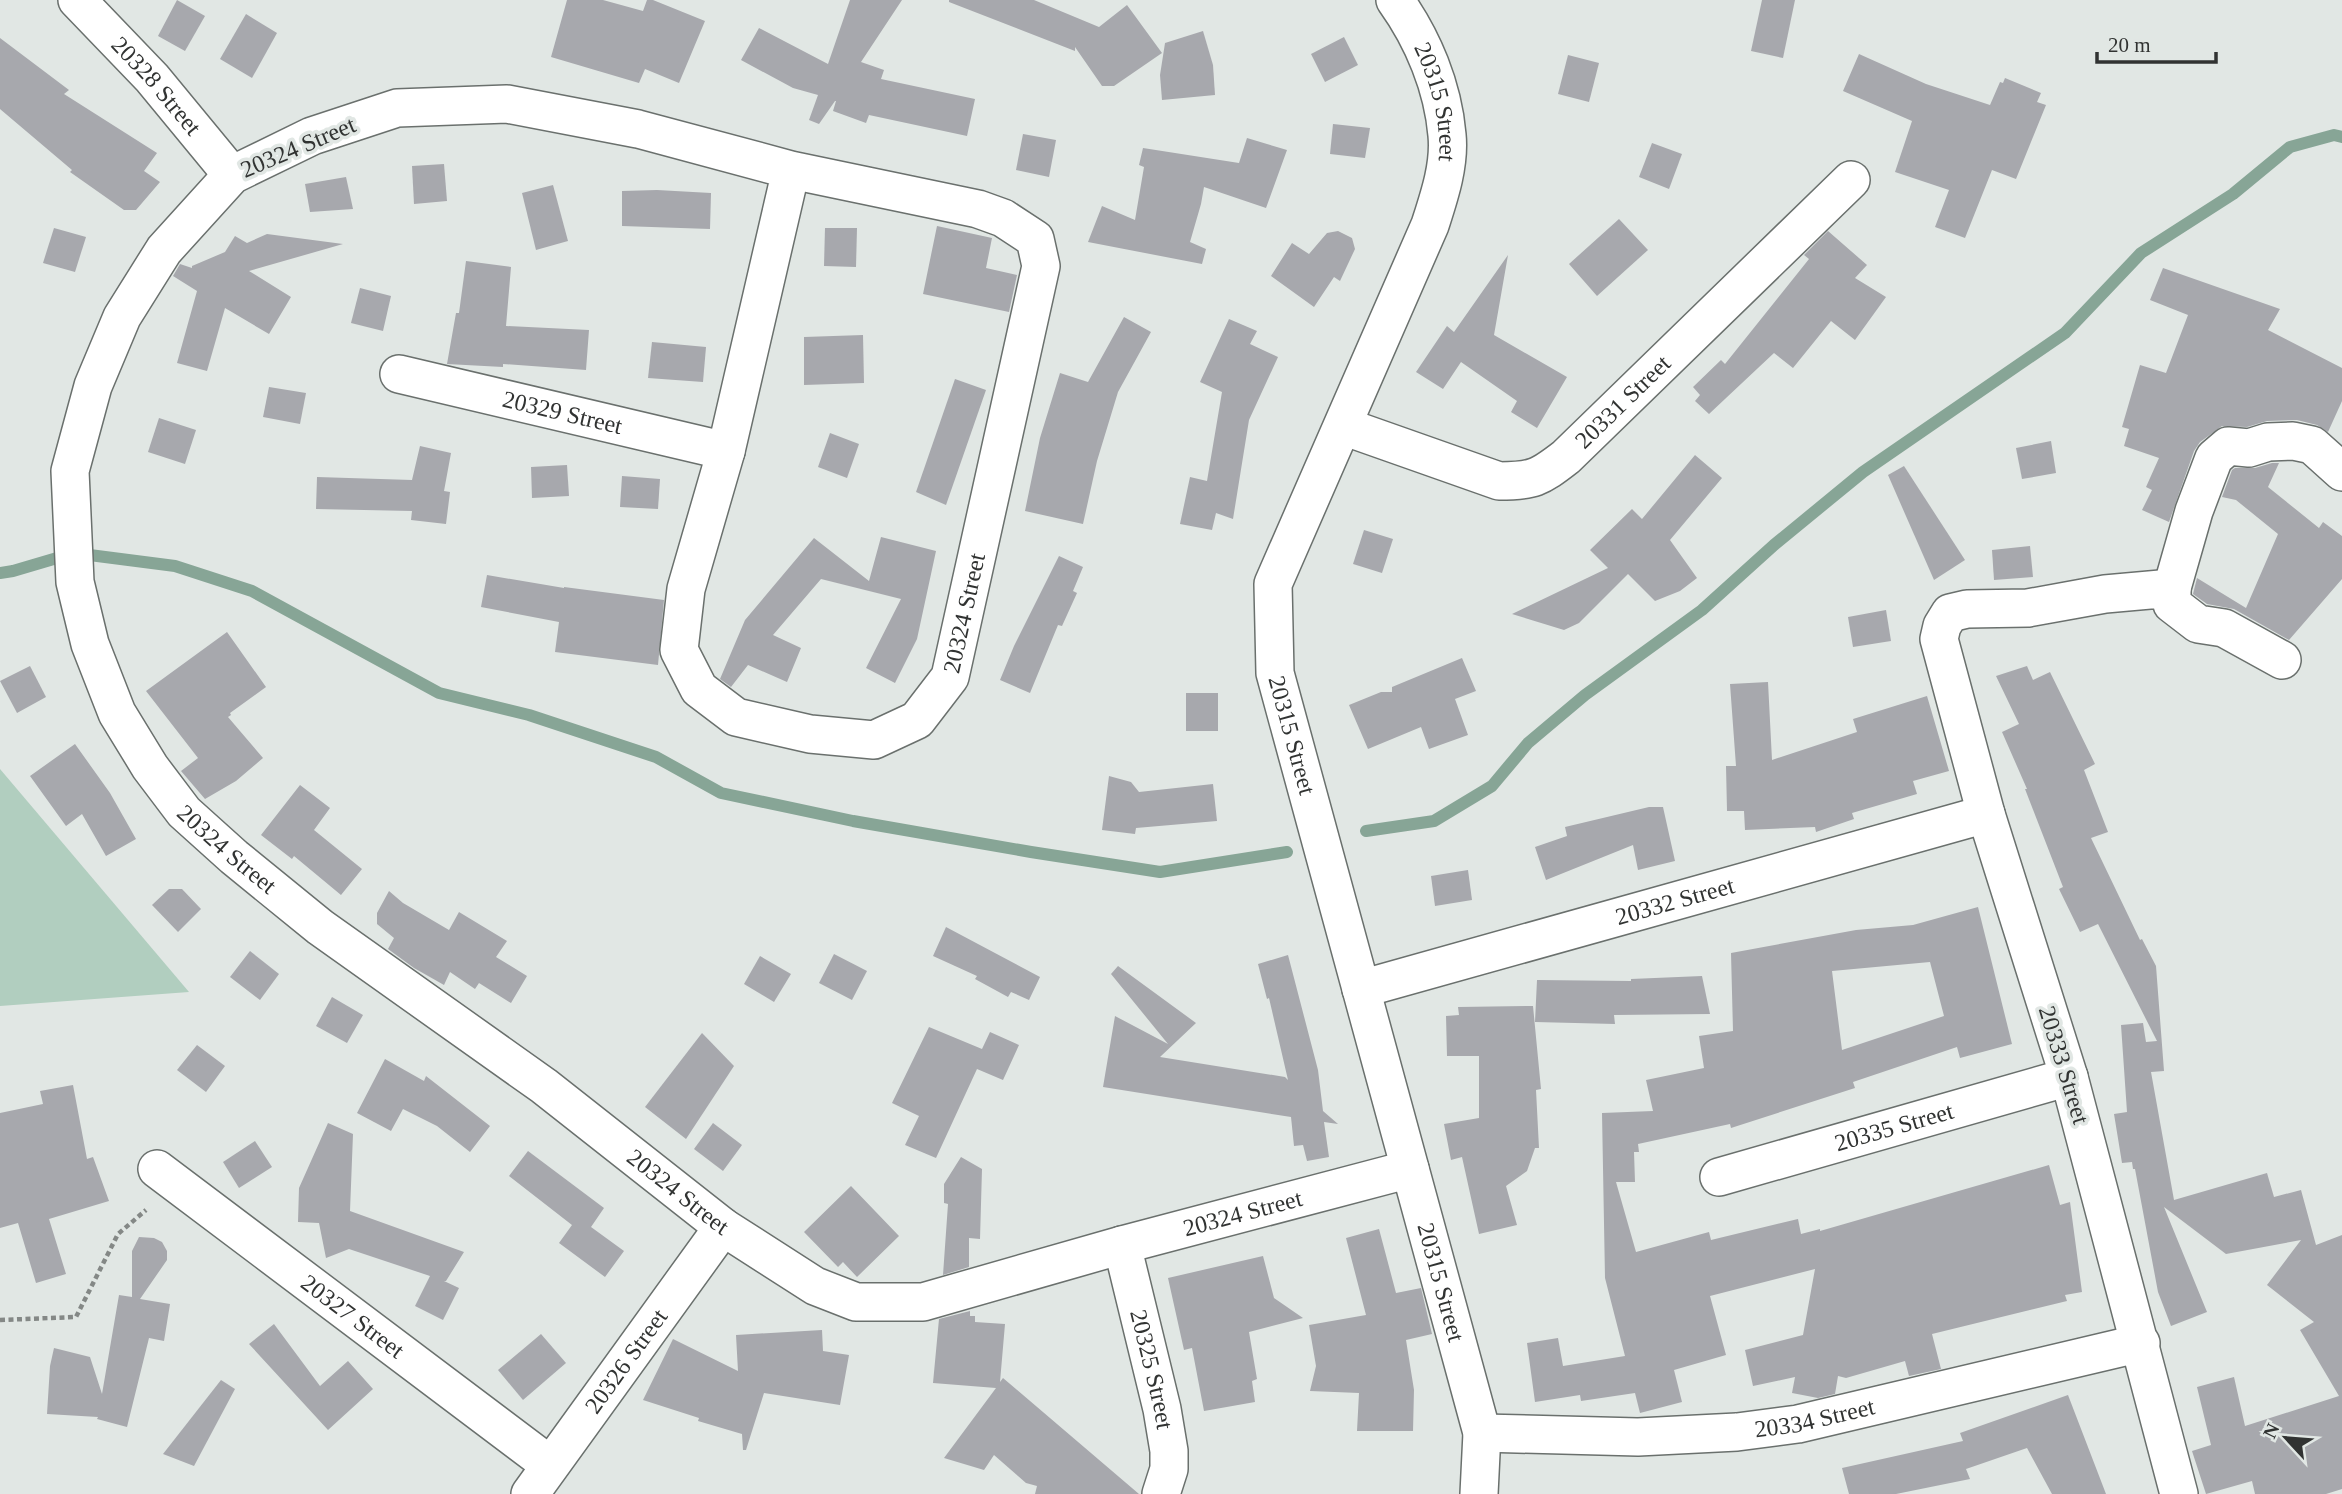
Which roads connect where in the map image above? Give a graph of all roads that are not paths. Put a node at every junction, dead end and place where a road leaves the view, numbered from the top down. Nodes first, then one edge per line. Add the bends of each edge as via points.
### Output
1 (77, 0) edge
2 (1395, 0) edge
3 (791, 170) junction
4 (232, 175) junction
5 (1851, 180) dead end
6 (400, 374) dead end
7 (1343, 426) junction
8 (726, 451) junction
9 (2342, 472) edge
10 (2172, 588) junction
11 (2282, 660) dead end
12 (1986, 814) junction
13 (1361, 989) junction
14 (2069, 1077) junction
15 (1410, 1169) junction
16 (1719, 1177) dead end
17 (170, 1179) road end
18 (723, 1227) junction
19 (1122, 1245) junction
20 (2141, 1343) junction
21 (1482, 1433) junction
22 (540, 1479) edge
23 (1161, 1494) edge
24 (1479, 1494) edge
25 (2179, 1494) edge

1 - 4 street, 20328 Street via 152,78
2 - 7 street, 20315 Street via 1427,55 1440,95 1448,137 1443,184 1430,225
3 - 4 street, 20324 Street via 638,129 508,104 397,108 312,136
3 - 8 street, 20324 Street
3 - 8 street, 20324 Street via 978,209 1003,218 1035,239 1041,266 950,677 917,720 874,740 810,734 736,717 699,689 679,650 686,589
4 - 18 street, 20324 Street via 164,250 122,317 93,386 70,471 75,582 90,645 117,713 184,811 234,857 320,927 544,1086
5 - 7 street, 20331 Street via 1542,476 1499,481
6 - 8 street, 20329 Street
7 - 13 street, 20315 Street via 1273,584 1275,673
9 - 10 street via 2312,445 2293,441 2249,448 2228,446 2214,458
10 - 11 street via 2172,604 2198,624 2224,628
10 - 12 street, 20333 Street via 2028,608 1950,613 1939,639
12 - 13 street, 20332 Street
12 - 14 street, 20333 Street
13 - 15 street, 20315 Street
14 - 16 street, 20335 Street
14 - 20 street, 20333 Street
15 - 19 street, 20324 Street
15 - 21 street, 20315 Street
17 - 22 street, 20327 Street
18 - 19 street, 20324 Street via 815,1286 869,1303 923,1302
18 - 22 street, 20326 Street
19 - 23 street, 20325 Street via 1169,1451 1170,1469
20 - 21 street, 20334 Street via 1798,1424 1638,1437
20 - 25 street, 20333 Street
21 - 24 street, 20315 Street

